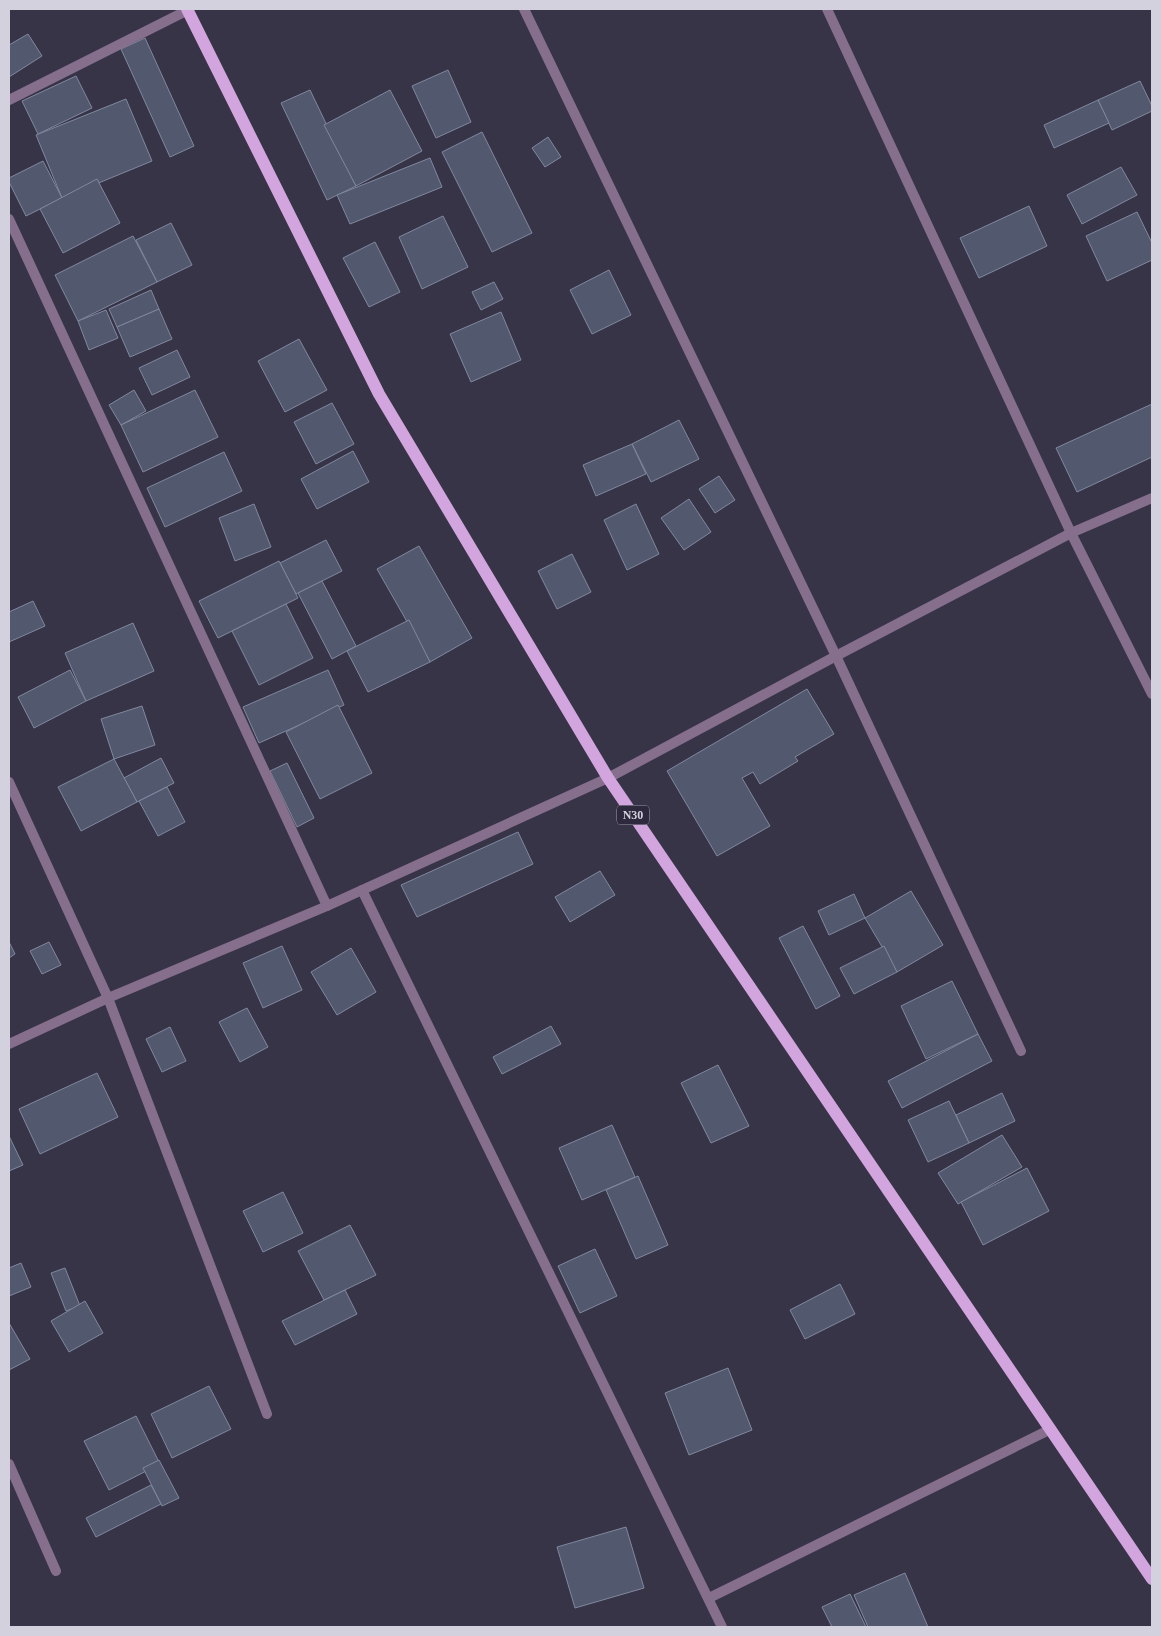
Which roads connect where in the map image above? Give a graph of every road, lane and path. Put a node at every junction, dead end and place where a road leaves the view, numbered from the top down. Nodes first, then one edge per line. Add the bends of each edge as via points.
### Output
1 (524, 9) edge
2 (827, 9) edge
3 (187, 10) edge
4 (9, 100) edge
5 (9, 219) edge
6 (1152, 498) edge
7 (1071, 533) junction
8 (836, 656) junction
9 (1152, 694) edge
10 (608, 778) junction
11 (9, 782) edge
12 (362, 890) junction
13 (327, 906) junction
14 (108, 998) junction
15 (9, 1044) edge
16 (1021, 1051) dead end
17 (267, 1414) dead end
18 (1051, 1429) junction
19 (9, 1464) edge
20 (56, 1571) dead end
21 (1152, 1579) edge
22 (709, 1598) junction
23 (722, 1627) edge

1 - 8 street
2 - 7 street
3 - 4 street
3 - 10 main road, N30 via 379,394
5 - 13 street
6 - 7 street
7 - 8 street
7 - 9 street
8 - 10 street
8 - 16 street
10 - 12 street
10 - 18 main road, N30
11 - 14 street
12 - 13 street
12 - 22 street
13 - 14 street
14 - 15 street
14 - 17 street
18 - 21 main road, N30
18 - 22 street
19 - 20 street
22 - 23 street

